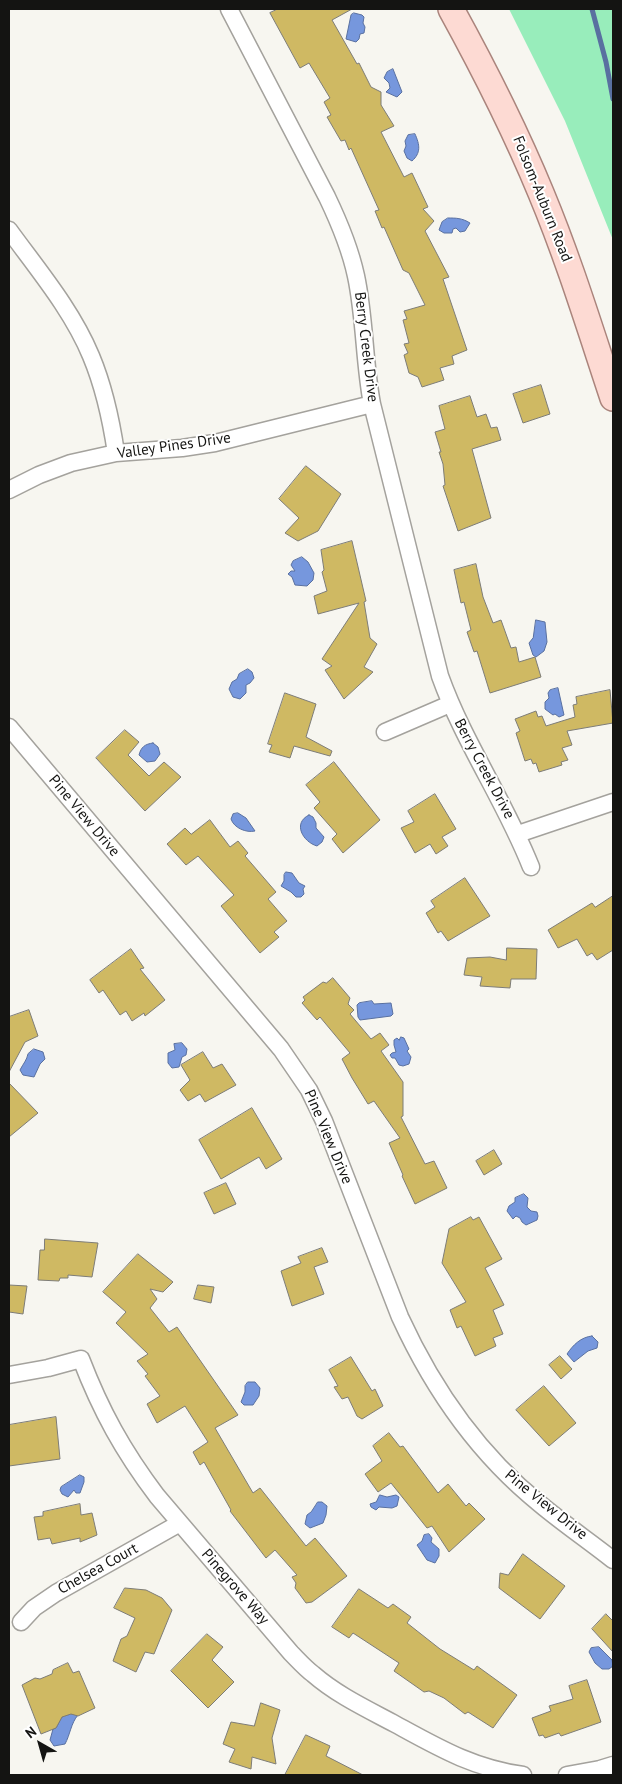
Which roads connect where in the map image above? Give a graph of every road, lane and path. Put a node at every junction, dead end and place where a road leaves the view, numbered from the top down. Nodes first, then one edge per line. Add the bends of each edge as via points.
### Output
1 (229, 9) edge
2 (451, 9) edge
3 (9, 230) edge
4 (613, 398) edge
5 (372, 404) junction
6 (116, 453) junction
7 (9, 490) edge
8 (450, 704) junction
9 (9, 727) edge
10 (385, 732) dead end
11 (613, 802) edge
12 (518, 834) junction
13 (531, 867) dead end
14 (9, 1375) edge
15 (180, 1523) junction
16 (613, 1560) edge
17 (21, 1622) dead end
18 (613, 1764) edge
19 (523, 1775) edge
20 (567, 1775) edge

1 - 5 street, Berry Creek Drive via 341,227 362,309
2 - 4 main road, Folsom-Auburn Road via 508,116 542,194
3 - 6 street via 58,296 91,355 105,395
5 - 6 street, Valley Pines Drive via 215,443
5 - 8 street, Berry Creek Drive via 440,676
6 - 7 street, Valley Pines Drive via 71,463
8 - 10 street, Berry Creek Drive
8 - 12 street, Berry Creek Drive
9 - 16 street, Pine View Drive via 281,1049 309,1090 400,1317 439,1392 502,1470
11 - 12 street, Berry Creek Drive
12 - 13 street, Berry Creek Drive
14 - 15 street, Pinegrove Way via 81,1359 113,1431 138,1471
15 - 17 street, Chelsea Court via 56,1593
15 - 19 street, Pinegrove Way via 291,1653 314,1675 339,1693 445,1751 499,1772
18 - 20 street

